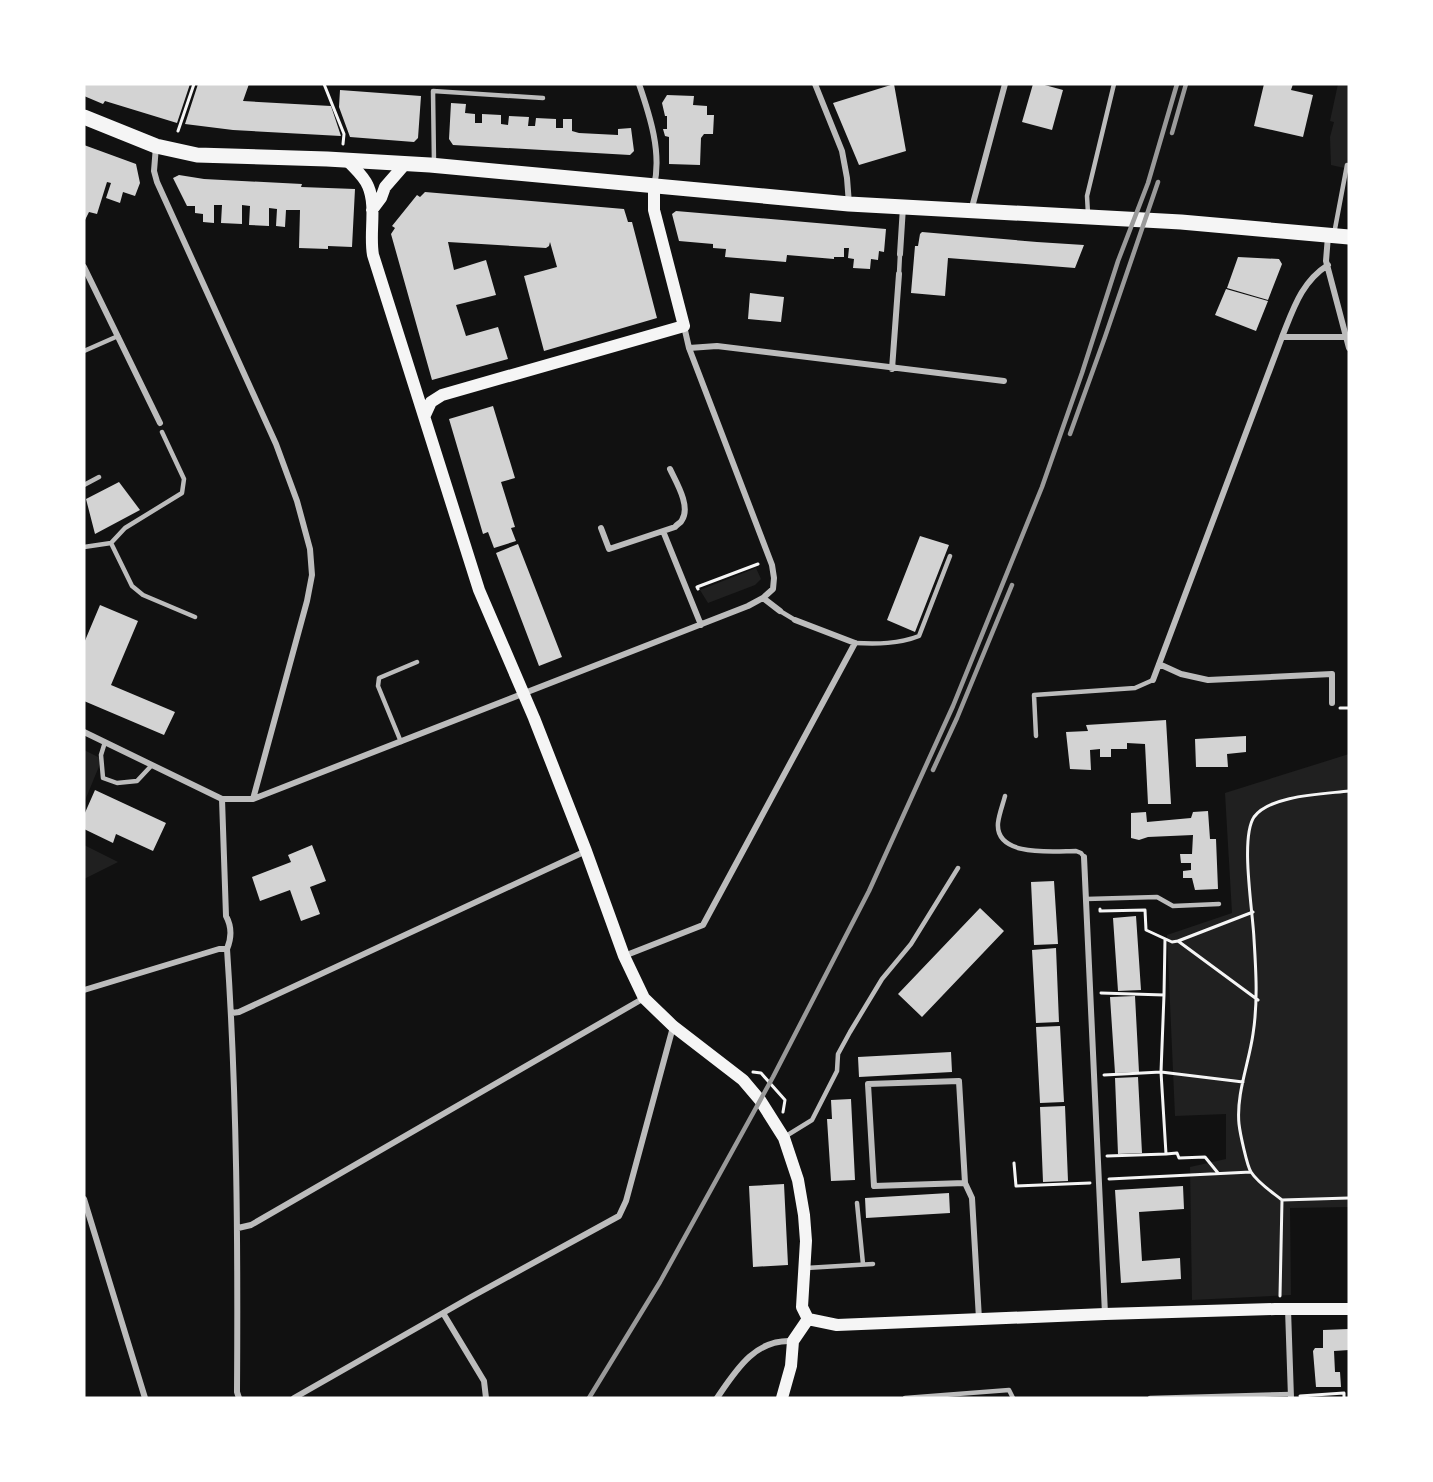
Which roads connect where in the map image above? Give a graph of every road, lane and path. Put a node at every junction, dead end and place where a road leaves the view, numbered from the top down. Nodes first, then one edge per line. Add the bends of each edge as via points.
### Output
1 (194, 84) edge
2 (324, 84) edge
3 (433, 84) edge
4 (639, 84) edge
5 (815, 84) edge
6 (1005, 84) edge
7 (1114, 84) edge
8 (433, 91) junction
9 (543, 98) dead end
10 (84, 117) edge
11 (178, 131) dead end
12 (343, 144) dead end
13 (156, 146) junction
14 (347, 160) junction
15 (405, 164) junction
16 (434, 165) junction
17 (1347, 165) dead end
18 (654, 187) junction
19 (849, 204) junction
20 (903, 207) junction
21 (372, 210) junction
22 (970, 211) junction
23 (1089, 217) junction
24 (1337, 236) edge
25 (900, 254) joint
26 (1328, 265) junction
27 (84, 267) edge
28 (899, 274) joint
29 (684, 326) junction
30 (118, 336) junction
31 (1282, 337) junction
32 (1346, 337) junction
33 (689, 348) junction
34 (1349, 348) edge
35 (84, 351) edge
36 (892, 369) junction
37 (412, 381) junction
38 (1004, 381) dead end
39 (442, 395) junction
40 (425, 415) junction
41 (160, 423) dead end
42 (162, 432) dead end
43 (670, 469) dead end
44 (99, 477) dead end
45 (84, 485) edge
46 (601, 528) dead end
47 (663, 531) junction
48 (111, 543) junction
49 (84, 547) edge
50 (950, 556) dead end
51 (758, 564) dead end
52 (702, 597) dead end
53 (763, 598) junction
54 (780, 611) joint
55 (195, 617) dead end
56 (795, 620) joint
57 (701, 625) junction
58 (855, 643) junction
59 (417, 662) dead end
60 (1159, 664) junction
61 (1153, 680) joint
62 (523, 694) junction
63 (1332, 703) dead end
64 (84, 732) edge
65 (1036, 736) dead end
66 (105, 742) junction
67 (401, 742) junction
68 (152, 765) junction
69 (1349, 791) edge
70 (1005, 796) dead end
71 (222, 799) junction
72 (254, 799) junction
73 (586, 851) junction
74 (1084, 857) joint
75 (958, 868) dead end
76 (1086, 899) junction
77 (1098, 899) junction
78 (1219, 904) dead end
79 (1253, 912) junction
80 (1165, 939) junction
81 (1178, 941) junction
82 (228, 949) junction
83 (624, 956) junction
84 (84, 990) edge
85 (1090, 993) junction
86 (1164, 995) junction
87 (644, 998) junction
88 (1258, 1000) junction
89 (232, 1013) junction
90 (673, 1026) junction
91 (1161, 1072) junction
92 (1093, 1076) junction
93 (1244, 1082) junction
94 (784, 1138) junction
95 (1166, 1154) junction
96 (1097, 1156) junction
97 (1014, 1163) dead end
98 (1251, 1172) junction
99 (1219, 1174) junction
100 (1098, 1181) junction
101 (965, 1183) junction
102 (1349, 1198) edge
103 (84, 1199) edge
104 (1282, 1200) junction
105 (858, 1203) dead end
106 (238, 1228) junction
107 (863, 1264) junction
108 (873, 1264) dead end
109 (804, 1268) junction
110 (1284, 1305) junction
111 (1349, 1309) edge
112 (443, 1313) junction
113 (1105, 1314) junction
114 (808, 1319) junction
115 (979, 1319) junction
116 (793, 1341) junction
117 (238, 1395) edge
118 (1291, 1396) edge
119 (145, 1398) edge
120 (294, 1398) edge
121 (486, 1398) edge
122 (717, 1398) edge
123 (782, 1398) edge
124 (905, 1398) edge
125 (1013, 1398) edge
126 (1150, 1398) edge
127 (1344, 1398) edge

1 - 11 path
2 - 12 path via 344,135
3 - 8 lane
4 - 18 street via 654,141
5 - 19 street via 842,151
6 - 22 street
7 - 23 lane via 1087,196
8 - 9 lane
8 - 16 lane
10 - 13 main road
13 - 14 main road via 197,155
13 - 72 street via 157,182 276,444 310,549 312,575 307,601
14 - 15 main road
14 - 21 main road via 368,185
15 - 16 main road
15 - 21 main road
16 - 18 main road
17 - 24 lane
18 - 19 main road
18 - 29 main road via 654,210
19 - 20 main road
20 - 22 main road
20 - 25 street
21 - 37 main road via 373,255
22 - 23 main road
23 - 24 main road
24 - 26 street
25 - 28 lane
26 - 31 street via 1299,294
26 - 32 street
27 - 30 street
28 - 36 street
29 - 33 street
29 - 39 main road
30 - 35 lane
30 - 41 street
31 - 32 street
31 - 60 street
32 - 34 street
33 - 36 street via 717,346
33 - 53 street via 772,565 772,589
36 - 38 street
37 - 39 main road via 423,392
37 - 40 main road
39 - 40 main road via 431,402
40 - 62 main road via 479,590
42 - 48 lane via 184,479 182,493 125,528
43 - 47 street via 685,510 682,520
44 - 45 lane
46 - 47 street via 609,549
47 - 57 street
48 - 49 lane
48 - 55 lane via 132,586 143,595
50 - 58 lane via 919,636 908,641
51 - 52 path via 697,587
53 - 54 street
53 - 57 street
54 - 56 lane
56 - 58 street
57 - 62 street
58 - 83 street via 703,925
59 - 67 lane via 379,678 378,686
60 - 61 street
60 - 63 street via 1208,680 1332,674
61 - 65 lane via 1135,688 1034,695
62 - 67 street
62 - 73 main road
64 - 66 street
66 - 68 street
66 - 68 lane via 101,755 103,778 117,783 137,781
67 - 72 street
68 - 71 street
69 - 79 path via 1282,801 1254,818 1247,855
70 - 74 lane via 998,830 1017,849 1076,851
71 - 72 street
71 - 82 street via 226,916 231,925
73 - 83 main road
73 - 89 street
74 - 76 street
75 - 94 lane via 850,1032 838,1054 837,1071 812,1120
76 - 77 lane
76 - 85 street
77 - 78 lane via 1157,897 1173,906
77 - 80 path via 1100,911 1145,910 1146,930
79 - 81 path
79 - 88 path
80 - 81 path
80 - 86 path
81 - 88 path
82 - 84 street
82 - 89 street
83 - 87 main road
85 - 86 path
85 - 92 street
86 - 91 path
87 - 90 main road
87 - 106 street via 261,1219
88 - 93 path
89 - 106 street
90 - 94 main road via 743,1080
90 - 112 street via 619,1216
91 - 92 path
91 - 93 path
91 - 95 path
92 - 96 street
93 - 98 path via 1239,1123
94 - 109 main road via 804,1215
95 - 96 path
95 - 99 path via 1205,1157
96 - 100 street
97 - 100 path via 1016,1186
98 - 99 path
98 - 104 path
99 - 100 path
100 - 113 street
101 - 101 street via 959,1081 868,1084 874,1186
101 - 115 street via 972,1198
102 - 104 path
103 - 119 street
104 - 110 path
105 - 107 lane
106 - 117 street
107 - 108 lane
107 - 109 lane
109 - 114 main road via 802,1307
110 - 111 main road
110 - 113 main road
110 - 118 street
112 - 120 street
112 - 121 street via 484,1381
113 - 115 main road
114 - 115 main road via 837,1326
114 - 116 main road
116 - 122 street via 768,1344 753,1353
116 - 123 main road
118 - 126 lane
118 - 127 path via 1344,1393
124 - 125 lane via 1009,1390

